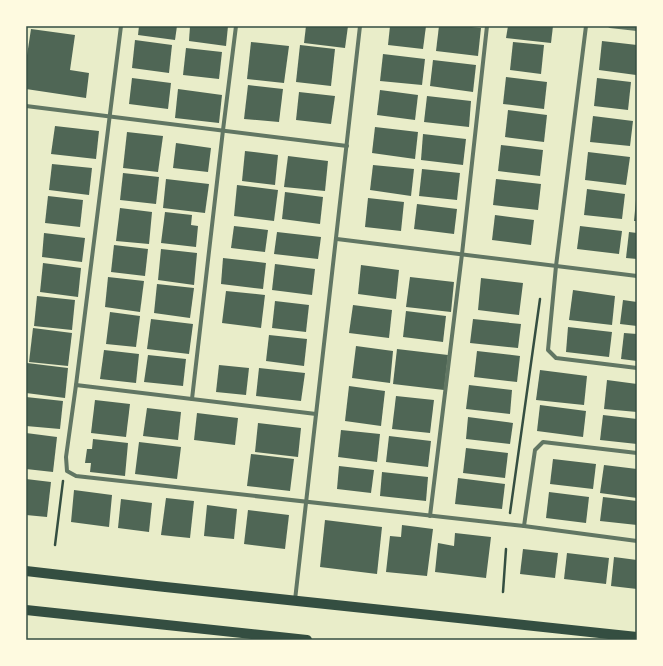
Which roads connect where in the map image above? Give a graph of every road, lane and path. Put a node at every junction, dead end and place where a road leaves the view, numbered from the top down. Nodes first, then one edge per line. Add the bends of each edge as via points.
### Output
1 (121, 26) edge
2 (236, 26) edge
3 (360, 26) edge
4 (487, 26) edge
5 (586, 26) edge
6 (610, 26) edge
7 (637, 29) edge
8 (26, 106) edge
9 (109, 116) junction
10 (223, 130) junction
11 (347, 146) junction
12 (337, 239) junction
13 (462, 254) junction
14 (556, 266) junction
15 (637, 276) edge
16 (540, 296) dead end
17 (637, 368) edge
18 (76, 385) junction
19 (192, 399) junction
20 (316, 414) junction
21 (637, 453) edge
22 (67, 471) junction
23 (307, 503) junction
24 (510, 514) dead end
25 (430, 516) junction
26 (524, 526) junction
27 (637, 541) edge
28 (56, 545) dead end
29 (506, 549) dead end
30 (26, 571) edge
31 (503, 592) dead end
32 (295, 600) junction
33 (26, 610) edge
34 (637, 636) edge
35 (307, 640) edge

1 - 9 street
2 - 10 street
3 - 11 street
4 - 13 street
5 - 14 street
6 - 7 street
8 - 9 street
9 - 10 street
9 - 18 street
10 - 11 street
10 - 19 street
11 - 12 street
12 - 13 street
12 - 20 street
13 - 14 street
13 - 25 street
14 - 15 street
14 - 17 street via 548,350 556,358
16 - 24 path
18 - 19 street
18 - 22 street via 66,457
19 - 20 street
20 - 23 street
21 - 26 street via 543,442 535,450
22 - 23 street via 76,476
22 - 28 path via 62,483
23 - 25 street
23 - 32 street
25 - 26 street
26 - 27 street
29 - 31 path
30 - 32 main road
32 - 34 main road
33 - 35 main road

